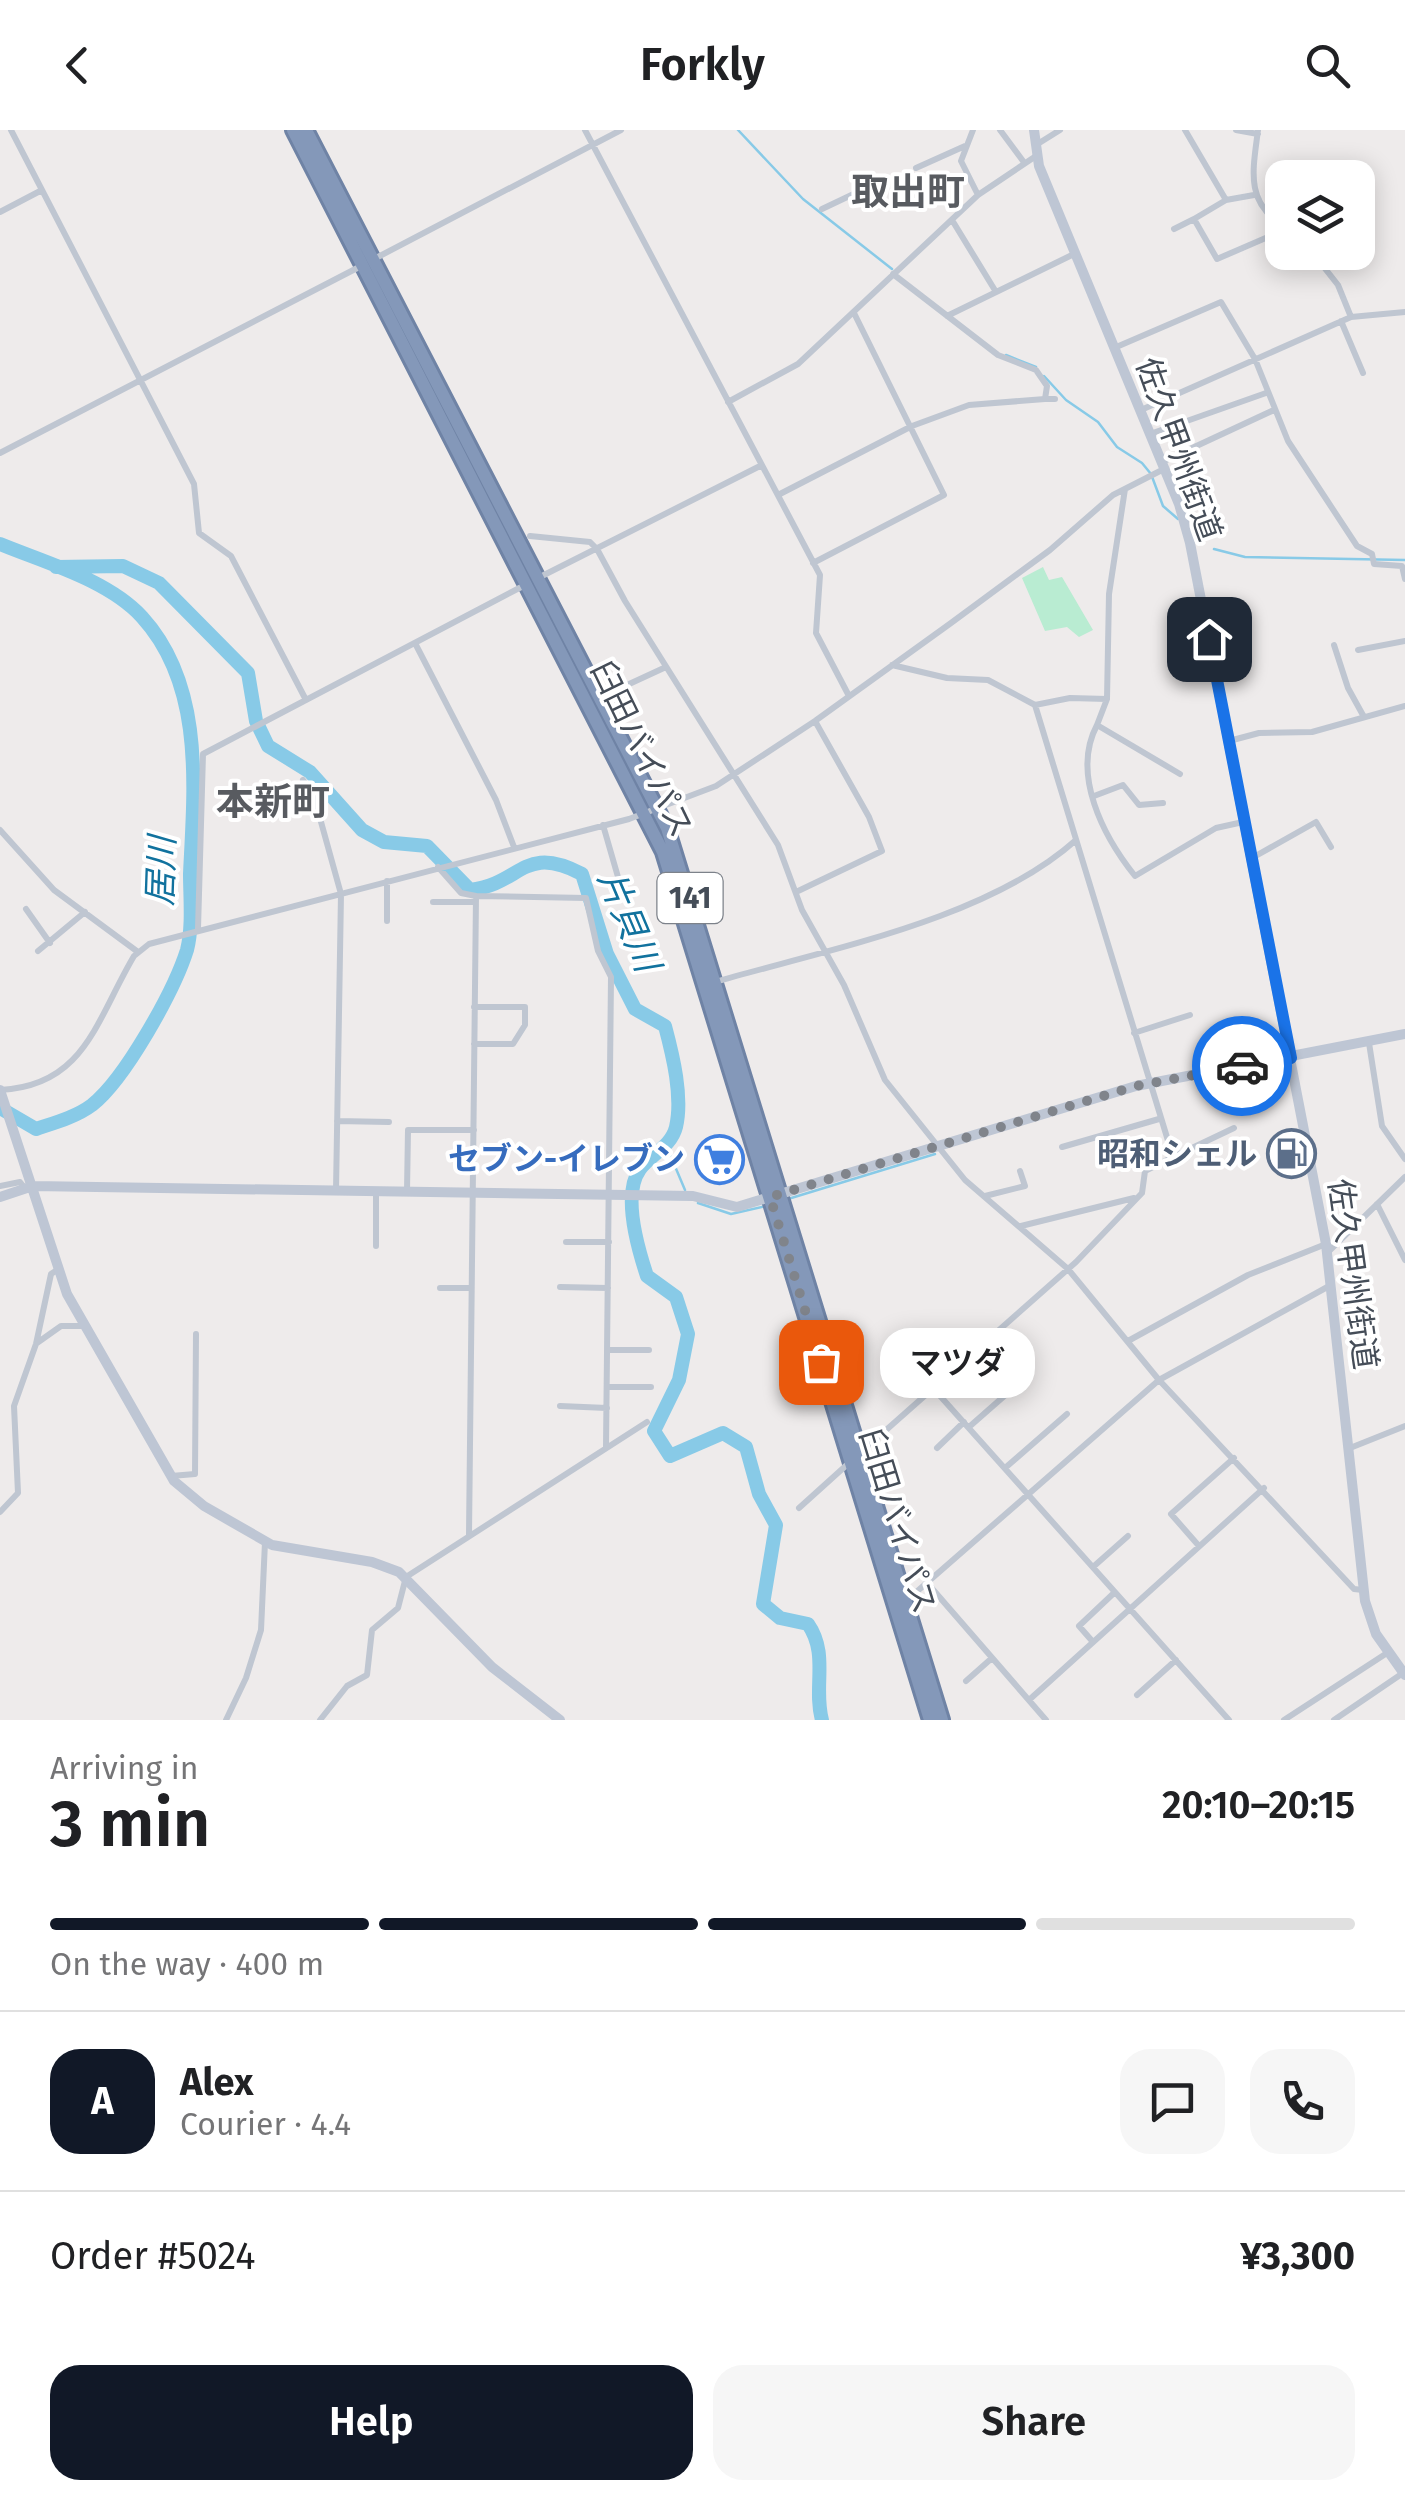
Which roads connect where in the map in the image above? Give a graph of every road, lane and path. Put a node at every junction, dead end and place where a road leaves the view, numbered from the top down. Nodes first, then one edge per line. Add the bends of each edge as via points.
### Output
1 (11, 130) edge
2 (293, 130) edge
3 (306, 130) edge
4 (585, 130) edge
5 (622, 130) edge
6 (973, 130) edge
7 (1000, 130) edge
8 (1034, 130) edge
9 (1060, 130) edge
10 (1185, 130) edge
11 (1236, 130) edge
12 (1258, 132) edge
13 (593, 145) junction
14 (965, 146) junction
15 (1036, 151) junction
16 (1023, 162) junction
17 (916, 168) dead end
18 (42, 190) junction
19 (862, 190) dead end
20 (978, 195) junction
21 (1254, 195) junction
22 (1226, 200) junction
23 (822, 209) dead end
24 (0, 212) edge
25 (1265, 213) edge
26 (952, 219) junction
27 (1194, 219) junction
28 (1174, 229) dead end
29 (1265, 236) edge
30 (1076, 254) junction
31 (368, 262) junction
32 (1326, 270) edge
33 (895, 273) junction
34 (996, 292) junction
35 (1405, 312) edge
36 (854, 313) junction
37 (949, 315) junction
38 (1351, 317) junction
39 (1341, 321) junction
40 (1114, 348) junction
41 (1255, 358) junction
42 (1362, 373) dead end
43 (140, 380) junction
44 (1266, 393) junction
45 (1045, 399) junction
46 (1055, 399) dead end
47 (728, 402) junction
48 (1141, 410) junction
49 (1274, 410) junction
50 (912, 426) junction
51 (1150, 434) junction
52 (0, 453) edge
53 (760, 466) junction
54 (1163, 466) junction
55 (1125, 489) junction
56 (778, 495) junction
57 (530, 536) dead end
58 (597, 549) junction
59 (813, 563) junction
60 (1405, 579) edge
61 (534, 581) junction
62 (1405, 641) edge
63 (1334, 645) dead end
64 (416, 646) junction
65 (1358, 650) dead end
66 (892, 665) junction
67 (666, 667) junction
68 (849, 696) junction
69 (600, 698) junction
70 (1107, 699) junction
71 (306, 700) junction
72 (1034, 705) junction
73 (1405, 706) edge
74 (1364, 717) junction
75 (815, 722) junction
76 (1097, 726) junction
77 (1229, 740) junction
78 (733, 772) junction
79 (1180, 774) dead end
80 (304, 780) dead end
81 (1094, 796) junction
82 (1163, 803) dead end
83 (652, 811) junction
84 (1245, 822) junction
85 (603, 826) junction
86 (0, 830) edge
87 (1076, 840) junction
88 (1331, 847) dead end
89 (514, 848) junction
90 (1252, 858) junction
91 (440, 867) junction
92 (618, 877) dead end
93 (386, 881) junction
94 (796, 892) junction
95 (341, 894) junction
96 (476, 899) junction
97 (432, 902) dead end
98 (26, 909) dead end
99 (85, 912) junction
100 (386, 921) dead end
101 (192, 931) junction
102 (50, 943) junction
103 (824, 950) junction
104 (38, 951) dead end
105 (138, 952) junction
106 (715, 982) junction
107 (474, 1007) junction
108 (1190, 1015) dead end
109 (1134, 1033) junction
110 (1405, 1034) edge
111 (1369, 1043) junction
112 (474, 1044) junction
113 (1291, 1058) junction
114 (1150, 1083) junction
115 (0, 1090) edge
116 (3, 1109) edge
117 (1159, 1119) junction
118 (337, 1121) junction
119 (388, 1122) dead end
120 (1234, 1128) dead end
121 (474, 1130) junction
122 (938, 1146) junction
123 (1062, 1147) dead end
124 (1172, 1157) junction
125 (1405, 1160) edge
126 (1020, 1170) dead end
127 (1405, 1176) edge
128 (0, 1186) edge
129 (28, 1186) junction
130 (336, 1190) junction
131 (376, 1191) junction
132 (407, 1191) junction
133 (473, 1192) junction
134 (610, 1194) junction
135 (775, 1196) junction
136 (0, 1197) edge
137 (984, 1197) junction
138 (1134, 1198) junction
139 (1377, 1204) junction
140 (1019, 1227) junction
141 (566, 1242) dead end
142 (609, 1242) junction
143 (376, 1246) dead end
144 (1327, 1248) junction
145 (1405, 1260) edge
146 (1068, 1269) junction
147 (58, 1270) junction
148 (1333, 1284) junction
149 (560, 1287) dead end
150 (440, 1288) dead end
151 (471, 1288) junction
152 (608, 1288) junction
153 (84, 1326) junction
154 (196, 1334) dead end
155 (1128, 1341) junction
156 (36, 1344) junction
157 (608, 1350) junction
158 (649, 1350) dead end
159 (1159, 1380) junction
160 (1019, 1383) dead end
161 (607, 1387) junction
162 (650, 1387) dead end
163 (932, 1388) junction
164 (560, 1406) dead end
165 (607, 1408) junction
166 (1067, 1414) dead end
167 (647, 1422) dead end
168 (966, 1425) junction
169 (1405, 1426) edge
170 (606, 1447) junction
171 (937, 1448) dead end
172 (1350, 1448) junction
173 (856, 1457) junction
174 (1234, 1458) junction
175 (1005, 1468) junction
176 (170, 1476) junction
177 (1264, 1488) junction
178 (1029, 1495) junction
179 (799, 1508) dead end
180 (0, 1512) edge
181 (469, 1535) junction
182 (1128, 1536) dead end
183 (264, 1542) junction
184 (1200, 1546) junction
185 (1093, 1567) junction
186 (406, 1578) junction
187 (929, 1586) junction
188 (1362, 1590) junction
189 (1115, 1592) junction
190 (906, 1602) junction
191 (1130, 1608) junction
192 (1092, 1642) junction
193 (1387, 1653) junction
194 (992, 1658) junction
195 (1176, 1660) junction
196 (1404, 1674) edge
197 (966, 1681) dead end
198 (1137, 1695) dead end
199 (1028, 1700) junction
200 (226, 1720) edge
201 (320, 1720) edge
202 (560, 1720) edge
203 (930, 1720) edge
204 (942, 1720) edge
205 (1046, 1720) edge
206 (1230, 1720) edge
207 (1284, 1720) edge
208 (1334, 1720) edge

1 - 18 street
2 - 31 highway, 臼田バイパス / 141
3 - 31 highway, 臼田バイパス / 141
4 - 13 street
5 - 13 street
6 - 14 street
7 - 16 street
8 - 15 street, 佐久甲州街道
9 - 15 street
10 - 22 street
11 - 12 street
12 - 21 street
13 - 31 street
13 - 47 street
14 - 17 street
14 - 20 street via 960,161
15 - 16 street
15 - 30 street, 佐久甲州街道
16 - 20 street
18 - 24 street
18 - 43 street
19 - 23 street
20 - 26 street
21 - 22 street
21 - 25 street
22 - 27 street
26 - 33 street
26 - 34 street
27 - 28 street
27 - 29 street via 1216,260
30 - 34 street
30 - 40 street, 佐久甲州街道
31 - 43 street
31 - 61 highway, 臼田バイパス / 141
32 - 38 street
33 - 36 street
33 - 37 street
34 - 37 street
35 - 38 street
36 - 47 street via 798,364
36 - 50 street
37 - 45 street via 998,355 1036,370 1047,386
38 - 39 street
39 - 41 street
39 - 42 street
40 - 41 street via 1221,302
40 - 48 street, 佐久甲州街道
41 - 44 street
41 - 48 street
43 - 52 street
43 - 71 street via 194,484 199,532 231,556
44 - 49 street
44 - 51 street
45 - 46 street
45 - 50 street via 968,405
47 - 53 street
48 - 51 street, 佐久甲州街道
49 - 54 street
49 - 60 street via 1356,546 1373,559 1402,566
50 - 56 street
50 - 59 street via 944,495
51 - 54 street, 佐久甲州街道
53 - 56 street
53 - 58 street
54 - 55 street
54 - 77 street, 佐久甲州街道 via 1190,543
55 - 66 street
55 - 70 street via 1109,594
56 - 59 street
57 - 58 street via 590,542
58 - 61 street
58 - 67 street
59 - 68 street via 822,580 816,633
61 - 64 street
61 - 69 highway, 臼田バイパス / 141
61 - 83 highway, 臼田バイパス / 141
62 - 65 street
63 - 74 street
64 - 71 street
64 - 89 street
66 - 68 street
66 - 72 street via 988,680
67 - 69 street
67 - 78 street
68 - 75 street
69 - 83 highway, 臼田バイパス / 141
70 - 72 street
70 - 76 street
71 - 101 street via 203,754
72 - 87 street
73 - 74 street
74 - 77 street via 1312,732
75 - 78 street
75 - 94 street via 882,852
76 - 79 street
76 - 81 street via 1085,767
77 - 84 street, 佐久甲州街道
78 - 83 street via 716,786
78 - 94 street via 778,845
80 - 95 street
81 - 82 street via 1123,786 1136,803
81 - 84 street via 1102,825 1135,876 1216,828
83 - 85 street
83 - 106 highway, 臼田バイパス / 141 via 675,849
83 - 135 highway, 臼田バイパス / 141
84 - 90 street, 佐久甲州街道
85 - 89 street
85 - 92 street
86 - 99 street via 42,878
87 - 103 street via 1002,892
87 - 109 street
88 - 90 street via 1316,822
89 - 91 street
90 - 113 street, 佐久甲州街道
91 - 93 street
91 - 96 street via 461,893
93 - 95 street
93 - 100 street
94 - 103 street
95 - 101 street
95 - 118 street
96 - 97 street
96 - 107 street
96 - 134 street via 586,898 611,977
98 - 102 street
99 - 102 street
99 - 105 street
101 - 105 street
102 - 104 street
103 - 106 street
103 - 122 street via 886,1080
105 - 115 street via 68,1068 38,1086
106 - 135 highway, 臼田バイパス / 141
107 - 112 street
107 - 112 street via 524,1007 525,1025 513,1044
108 - 109 street
109 - 114 street
110 - 111 street
111 - 113 street
111 - 125 street via 1382,1126
112 - 121 street
113 - 114 street
113 - 144 street, 佐久甲州街道
114 - 117 street
114 - 122 street
115 - 116 street
116 - 129 street
117 - 123 street
117 - 124 street
118 - 119 street
118 - 130 street
120 - 124 street
121 - 132 street via 408,1130
121 - 133 street
122 - 135 street
122 - 137 street
124 - 138 street via 1144,1171 1142,1192
126 - 137 street via 1025,1186
127 - 139 street
128 - 129 street
129 - 130 street
129 - 136 street
129 - 147 street
130 - 131 street
131 - 132 street
131 - 143 street
132 - 133 street
133 - 134 street
133 - 151 street
134 - 135 street via 693,1196 731,1207
134 - 142 street
135 - 173 highway, 臼田バイパス / 141
137 - 140 street
138 - 140 street
138 - 146 street
139 - 144 street
139 - 145 street
140 - 146 street
141 - 142 street
142 - 152 street
144 - 148 street, 佐久甲州街道
144 - 155 street via 1248,1275
146 - 155 street
146 - 163 street
147 - 153 street
147 - 156 street via 51,1274
148 - 159 street
148 - 172 street, 佐久甲州街道
149 - 152 street
150 - 151 street
151 - 181 street
152 - 157 street
153 - 156 street via 61,1326
153 - 176 street
154 - 176 street via 194,1474
155 - 159 street
156 - 180 street via 13,1411 18,1493
157 - 158 street
157 - 161 street
159 - 174 street
159 - 178 street
160 - 168 street
161 - 162 street
161 - 165 street
163 - 168 street
163 - 173 street
164 - 165 street
165 - 170 street
166 - 175 street
167 - 170 street
168 - 171 street
168 - 175 street
169 - 172 street
170 - 181 street
172 - 188 street, 佐久甲州街道
173 - 179 street
173 - 190 highway, 臼田バイパス / 141
173 - 203 highway, 臼田バイパス / 141
174 - 177 street
174 - 184 street via 1171,1514
175 - 178 street
176 - 183 street via 204,1506
177 - 184 street
177 - 188 street via 1354,1589
178 - 185 street
178 - 187 street
181 - 186 street
182 - 185 street
183 - 186 street via 384,1565
183 - 200 street via 261,1630
184 - 191 street
185 - 189 street
186 - 201 street via 398,1608 372,1630 367,1675 347,1686
186 - 202 street via 492,1667
187 - 190 street
187 - 194 street
188 - 193 street, 佐久甲州街道
189 - 191 street
189 - 192 street via 1079,1626
190 - 204 highway, 臼田バイパス / 141
191 - 192 street
191 - 195 street
192 - 199 street
193 - 196 street, 佐久甲州街道
193 - 207 street
194 - 197 street
194 - 199 street
195 - 198 street
195 - 206 street
196 - 208 street
199 - 205 street

